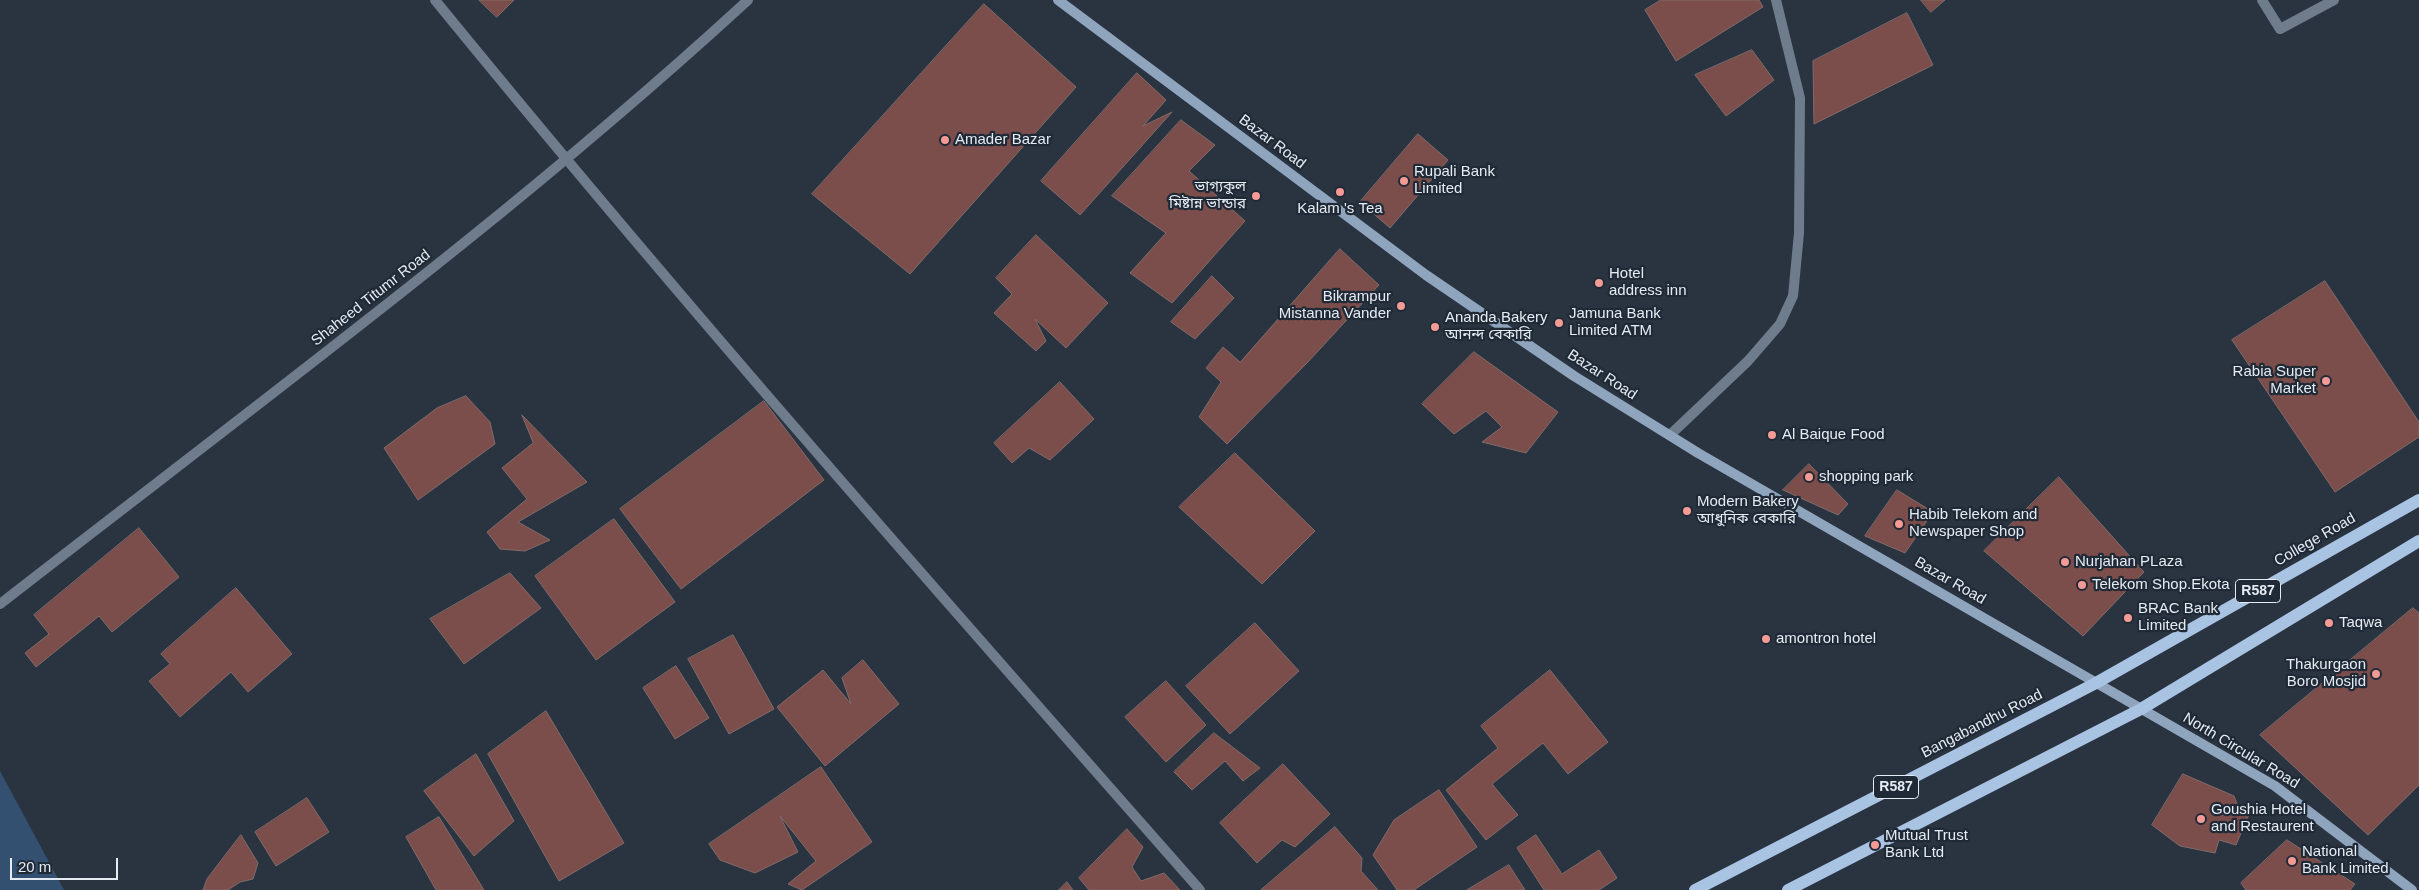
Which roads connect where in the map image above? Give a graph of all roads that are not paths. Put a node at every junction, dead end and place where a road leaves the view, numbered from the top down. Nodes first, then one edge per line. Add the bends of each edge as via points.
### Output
1 (435, 0) edge
2 (748, 0) edge
3 (1058, 0) edge
4 (1776, 0) edge
5 (2262, 0) edge
6 (2334, 0) edge
7 (565, 159) junction
8 (1670, 435) junction
9 (2419, 500) edge
10 (2419, 541) edge
11 (0, 604) edge
12 (2096, 683) junction
13 (2141, 708) junction
14 (1200, 890) edge
15 (1695, 890) edge
16 (1788, 890) edge
17 (2412, 890) edge

1 - 7 street
2 - 7 street, Shaheed Titumr Road via 657,84
3 - 8 street, Bazar Road via 1426,275 1574,376
4 - 8 street via 1800,98 1799,233 1793,296 1780,324 1748,361
5 - 6 street via 2280,29
7 - 11 street, Shaheed Titumr Road via 333,348
7 - 14 street via 873,518
8 - 12 street, Bazar Road
9 - 12 main road, College Road / R587
10 - 13 main road, R587
12 - 13 street, North Circular Road
12 - 15 main road, Bangabandhu Road / R587
13 - 16 main road, R587
13 - 17 street, North Circular Road via 2276,786

